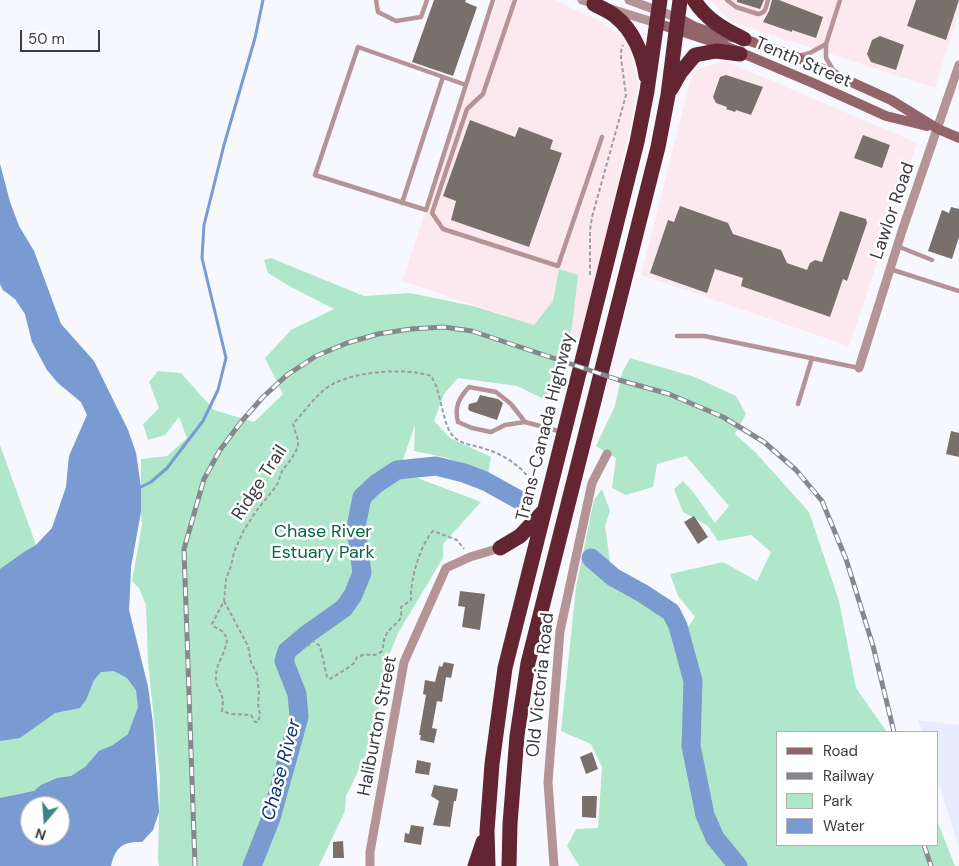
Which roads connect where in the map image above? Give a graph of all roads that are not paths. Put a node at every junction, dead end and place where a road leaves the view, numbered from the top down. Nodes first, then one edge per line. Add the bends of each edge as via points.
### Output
1 (376, 0) edge
2 (427, 0) edge
3 (493, 0) edge
4 (515, 0) edge
5 (628, 0) edge
6 (680, 0) edge
7 (694, 0) edge
8 (727, 0) edge
9 (768, 0) edge
10 (840, 0) edge
11 (588, 2) edge
12 (658, 11) edge
13 (678, 24) junction
14 (826, 44) junction
15 (742, 46) junction
16 (794, 56) junction
17 (959, 65) edge
18 (838, 76) junction
19 (443, 77) junction
20 (466, 85) junction
21 (647, 91) junction
22 (668, 95) junction
23 (938, 128) junction
24 (602, 137) dead end
25 (959, 138) edge
26 (402, 203) junction
27 (897, 246) junction
28 (932, 260) dead end
29 (890, 269) junction
30 (959, 291) edge
31 (677, 336) dead end
32 (812, 358) junction
33 (859, 368) joint
34 (798, 404) dead end
35 (525, 422) junction
36 (564, 432) junction
37 (607, 454) dead end
38 (544, 510) junction
39 (500, 548) joint
40 (487, 831) junction
41 (511, 861) edge
42 (370, 866) edge
43 (475, 866) edge
44 (488, 866) edge
45 (554, 866) edge

1 - 2 lane via 378,12 396,21 421,17
3 - 20 lane
4 - 24 lane via 483,94 467,109 432,213 444,229 558,266
5 - 12 street
6 - 13 highway
7 - 15 highway
8 - 9 lane via 736,7 758,14 765,10
10 - 14 lane
11 - 12 street
11 - 21 highway via 615,16 632,36 644,61
12 - 13 street, Tenth Street
12 - 21 highway, Trans-Canada Highway
13 - 15 street, Tenth Street via 720,35
13 - 15 street, Tenth Street via 708,40
13 - 22 highway
14 - 16 lane via 810,53
14 - 18 lane via 826,58
15 - 16 street, Tenth Street
15 - 22 highway via 695,55
15 - 23 street, Tenth Street via 886,116
16 - 18 street, Tenth Street
17 - 23 street, Lawlor Road
18 - 23 street, Tenth Street via 891,100
19 - 20 lane
19 - 26 lane
19 - 26 lane via 358,47 315,175
20 - 26 lane via 426,210
21 - 36 highway, Trans-Canada Highway via 623,201
22 - 41 highway via 644,207 528,663 517,736
23 - 25 street, Tenth Street
23 - 27 street, Lawlor Road
27 - 28 lane
27 - 29 street, Lawlor Road
29 - 30 lane
29 - 33 street, Lawlor Road
31 - 32 lane via 704,336
32 - 33 lane
32 - 34 lane
35 - 35 lane via 496,392 469,388 460,397 456,412 458,422 491,432
35 - 36 lane
36 - 38 highway, Trans-Canada Highway
37 - 45 street, Old Victoria Road via 592,483 560,631 548,782
38 - 39 highway via 520,536
38 - 40 highway, Trans-Canada Highway via 505,668
39 - 42 street, Haliburton Street via 446,568 404,662
40 - 43 highway
40 - 44 highway, Trans-Canada Highway

